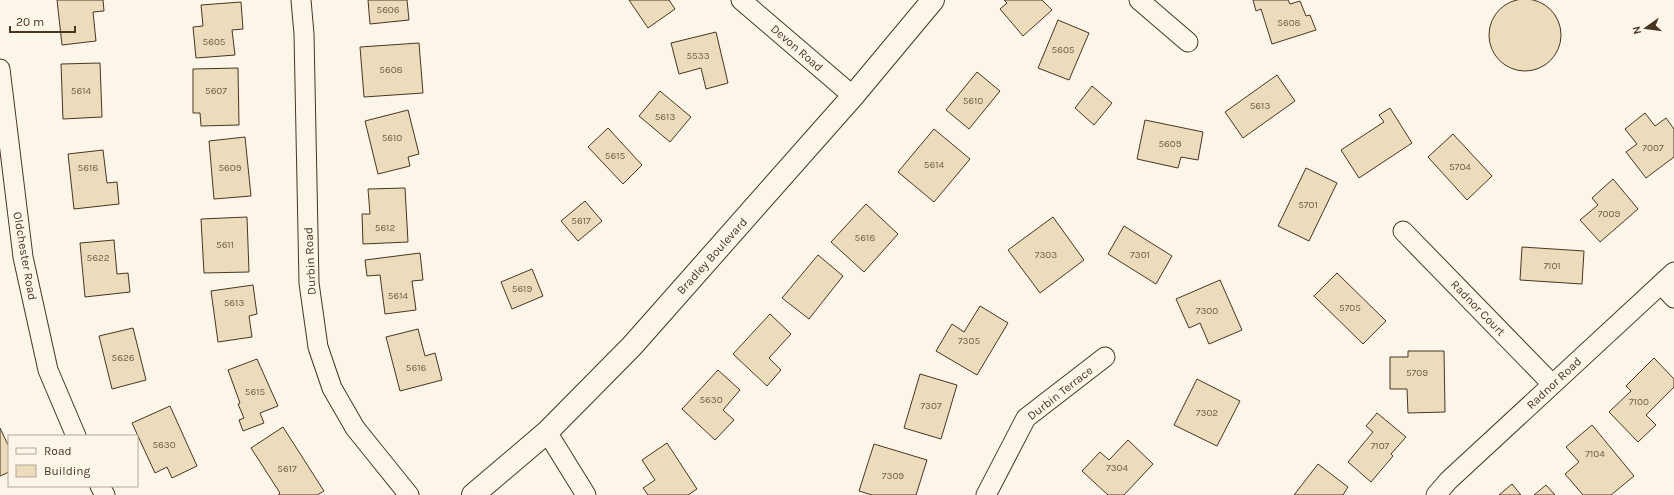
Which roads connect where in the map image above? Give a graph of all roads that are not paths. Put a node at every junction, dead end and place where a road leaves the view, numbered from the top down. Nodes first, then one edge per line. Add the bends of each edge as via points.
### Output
1 (301, 0) edge
2 (741, 0) edge
3 (933, 0) edge
4 (1139, 0) edge
5 (1188, 42) dead end
6 (0, 69) edge
7 (853, 96) junction
8 (1403, 231) dead end
9 (1667, 278) edge
10 (1674, 298) edge
11 (1105, 357) dead end
12 (1552, 384) junction
13 (547, 432) junction
14 (76, 435) edge
15 (409, 495) edge
16 (473, 495) edge
17 (586, 495) edge
18 (986, 495) edge
19 (1436, 495) edge

1 - 15 street, Durbin Road via 304,34 309,283 318,347 332,388 355,428
2 - 7 street, Devon Road
3 - 7 main road, Bradley Boulevard
4 - 5 street
6 - 14 street, Oldchester Road via 24,257 48,370
7 - 13 main road, Bradley Boulevard via 632,346
8 - 12 street, Radnor Court
9 - 10 street
9 - 12 street, Radnor Road
11 - 18 street, Durbin Terrace via 1026,418
12 - 19 street, Radnor Road
13 - 16 main road, Bradley Boulevard
13 - 17 street

